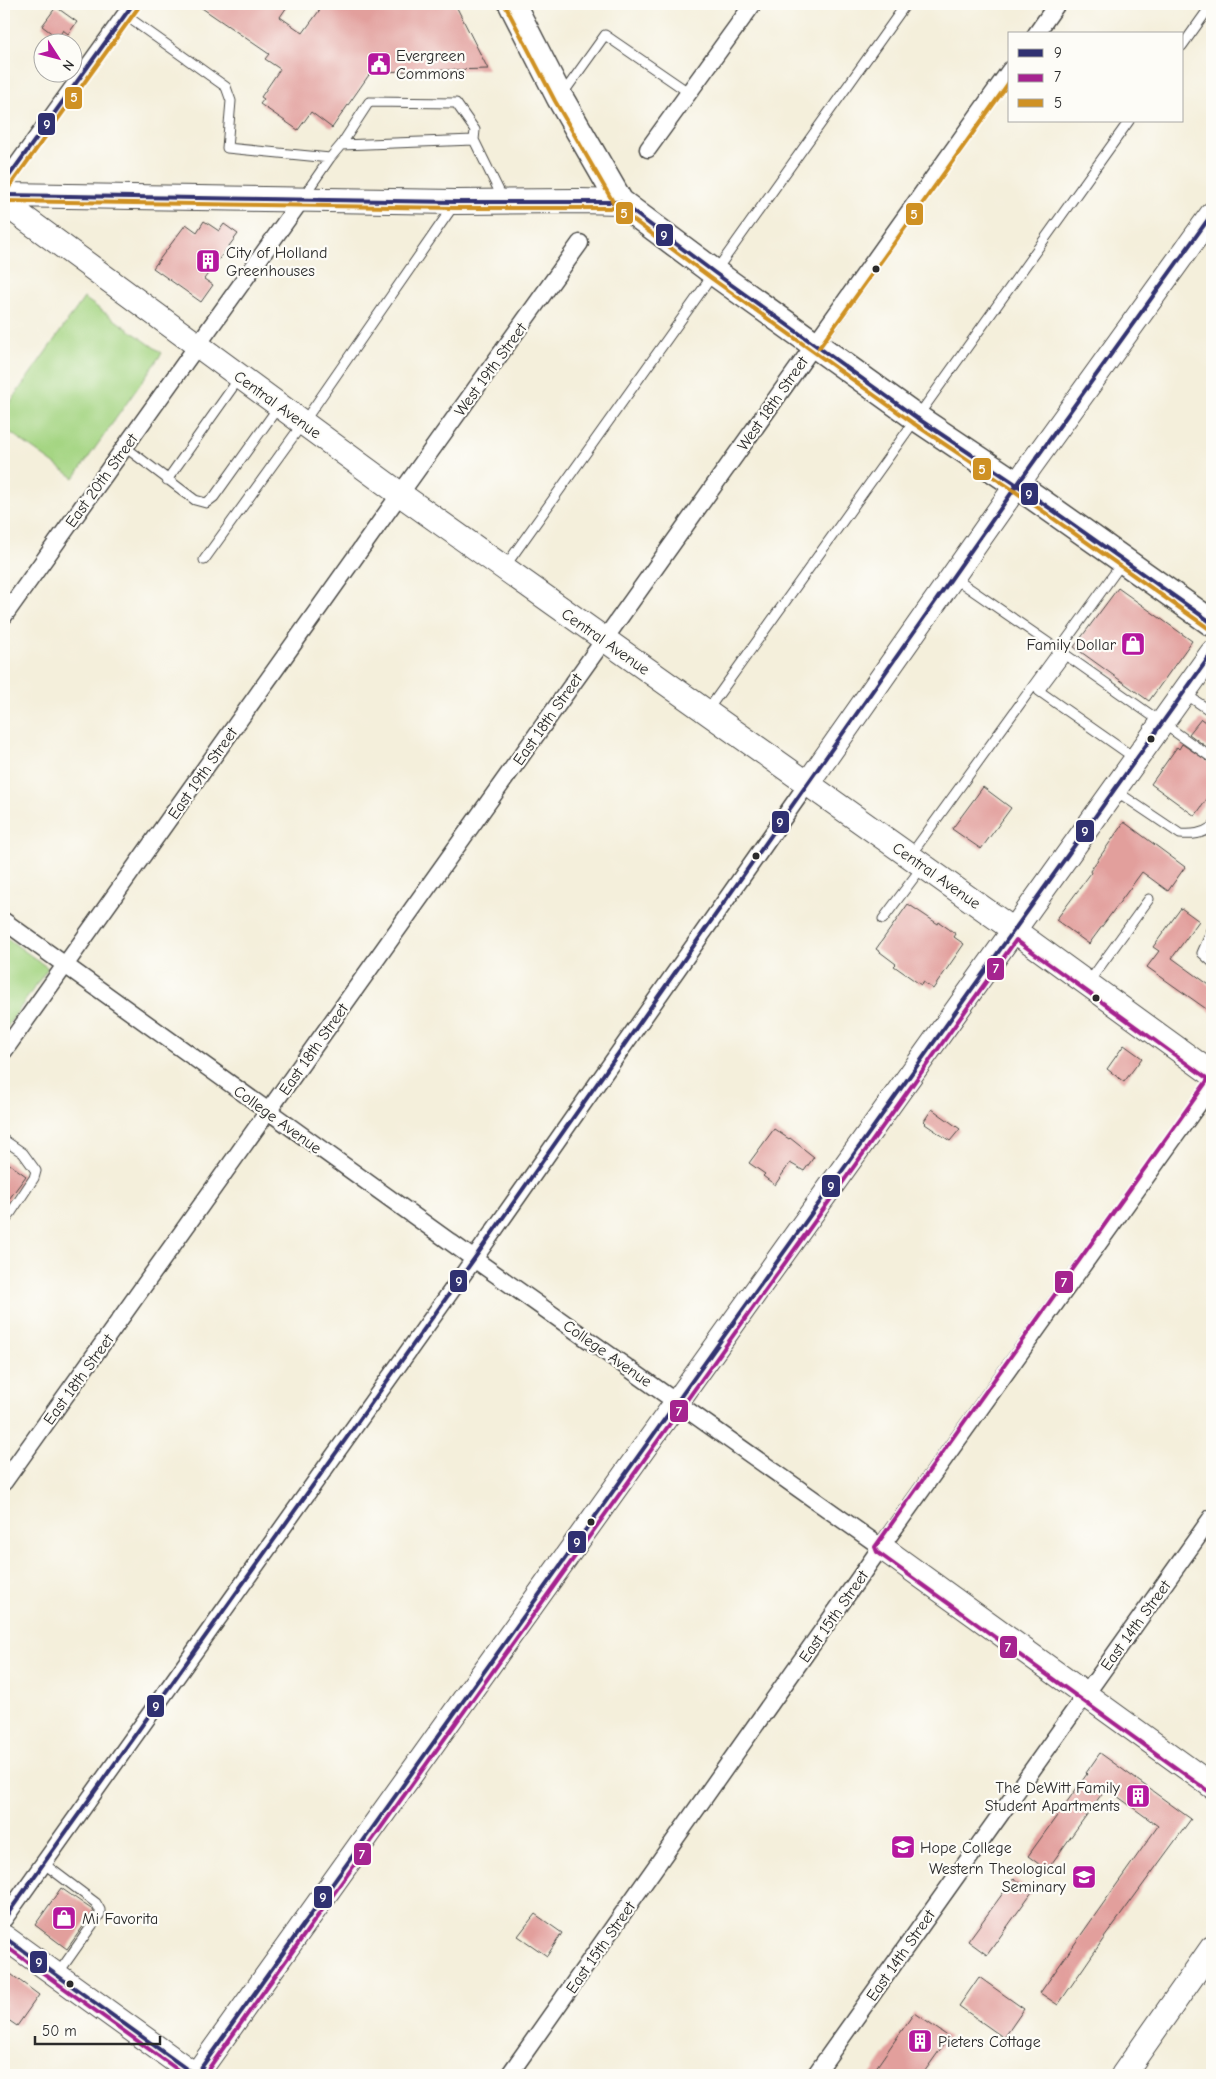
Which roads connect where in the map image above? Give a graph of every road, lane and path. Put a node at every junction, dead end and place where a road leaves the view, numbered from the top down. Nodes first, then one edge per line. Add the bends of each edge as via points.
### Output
1 (512, 4) edge
2 (753, 4) edge
3 (906, 4) edge
4 (1057, 4) edge
5 (1212, 4) edge
6 (129, 9) edge
7 (1037, 32) edge
8 (1184, 43) edge
9 (1008, 73) edge
10 (688, 92) junction
11 (560, 98) junction
12 (1127, 122) edge
13 (474, 140) junction
14 (341, 145) junction
15 (648, 149) dead end
16 (330, 158) junction
17 (4, 183) edge
18 (4, 196) edge
19 (302, 199) junction
20 (455, 202) junction
21 (505, 202) junction
22 (620, 202) junction
23 (4, 203) edge
24 (1212, 214) edge
25 (580, 243) dead end
26 (715, 273) junction
27 (814, 344) junction
28 (197, 345) junction
29 (240, 376) junction
30 (279, 405) junction
31 (917, 418) junction
32 (303, 423) junction
33 (125, 447) junction
34 (168, 480) junction
35 (1017, 485) junction
36 (400, 494) junction
37 (204, 560) dead end
38 (1124, 560) junction
39 (504, 568) junction
40 (953, 577) junction
41 (4, 616) edge
42 (1212, 623) edge
43 (604, 639) junction
44 (1062, 652) junction
45 (1212, 653) edge
46 (1184, 692) junction
47 (707, 711) junction
48 (1212, 712) edge
49 (1163, 723) junction
50 (1212, 758) edge
51 (1136, 760) junction
52 (808, 783) junction
53 (1114, 790) junction
54 (1212, 827) edge
55 (917, 861) junction
56 (1149, 899) dead end
57 (883, 919) dead end
58 (4, 921) edge
59 (1015, 930) junction
60 (1212, 930) edge
61 (1212, 962) edge
62 (65, 964) junction
63 (1088, 984) junction
64 (4, 1051) edge
65 (1212, 1074) edge
66 (1212, 1085) edge
67 (268, 1112) junction
68 (4, 1140) edge
69 (4, 1223) edge
70 (474, 1259) junction
71 (678, 1403) junction
72 (4, 1482) edge
73 (1212, 1517) edge
74 (882, 1547) junction
75 (1085, 1694) junction
76 (1212, 1786) edge
77 (43, 1863) junction
78 (4, 1918) edge
79 (4, 1937) edge
80 (1212, 1948) edge
81 (57, 1975) junction
82 (196, 2075) edge
83 (509, 2075) edge
84 (815, 2075) edge
85 (1123, 2075) edge

1 - 11 main road
2 - 10 street
3 - 26 lane
4 - 7 street
5 - 8 lane
6 - 16 lane via 226,87 231,102 227,148
6 - 17 street
9 - 27 street, West 18th Street
10 - 11 lane via 606,36
10 - 15 street
11 - 22 main road
12 - 31 lane
13 - 14 lane
13 - 14 lane via 475,130 456,103 369,102
13 - 21 lane
14 - 16 lane
16 - 19 lane
18 - 19 street
19 - 20 street
19 - 28 street, East 20th Street
20 - 21 street
20 - 32 lane
21 - 22 street
22 - 26 main road
23 - 28 street, Central Avenue
24 - 35 street
25 - 36 street, West 19th Street
26 - 27 main road
26 - 39 lane
27 - 31 main road
27 - 43 street, West 18th Street
28 - 29 street, Central Avenue
28 - 33 street, East 20th Street
29 - 30 street, Central Avenue
29 - 34 lane
30 - 32 street, Central Avenue
30 - 34 lane via 214,497 206,503 194,500
31 - 35 main road
31 - 47 lane
32 - 36 street, Central Avenue
32 - 37 lane
33 - 34 lane
33 - 41 street, East 20th Street
35 - 38 main road
35 - 40 street
36 - 39 street, Central Avenue
36 - 62 street, East 19th Street
38 - 42 main road
38 - 44 lane
39 - 43 street, Central Avenue
40 - 44 lane
40 - 52 street
43 - 47 street, Central Avenue
43 - 67 street, East 18th Street
44 - 49 lane
44 - 51 lane via 1039,691
44 - 55 lane
45 - 46 street
46 - 48 lane
46 - 49 street
47 - 52 street, Central Avenue
49 - 50 lane
49 - 51 street
51 - 53 street
52 - 55 street, Central Avenue
52 - 70 street
53 - 54 lane via 1180,834 1193,835
53 - 59 street
55 - 57 lane
55 - 59 street, Central Avenue
56 - 63 lane
58 - 62 street, College Avenue
59 - 63 street, Central Avenue
59 - 71 street
60 - 61 lane via 1202,953
62 - 64 street, East 19th Street
62 - 67 street, College Avenue
63 - 65 street, Central Avenue
66 - 74 street, East 15th Street
67 - 70 street, College Avenue
67 - 72 street, East 18th Street
68 - 69 lane via 22,1153 36,1171
70 - 71 street, College Avenue
70 - 77 street
71 - 74 street, College Avenue
71 - 82 street
73 - 75 street, East 14th Street
74 - 75 street, College Avenue
74 - 83 street, East 15th Street
75 - 76 street, College Avenue
75 - 84 street, East 14th Street
77 - 78 street
77 - 81 lane via 96,1903 100,1910
79 - 81 street
80 - 85 street
81 - 82 street

